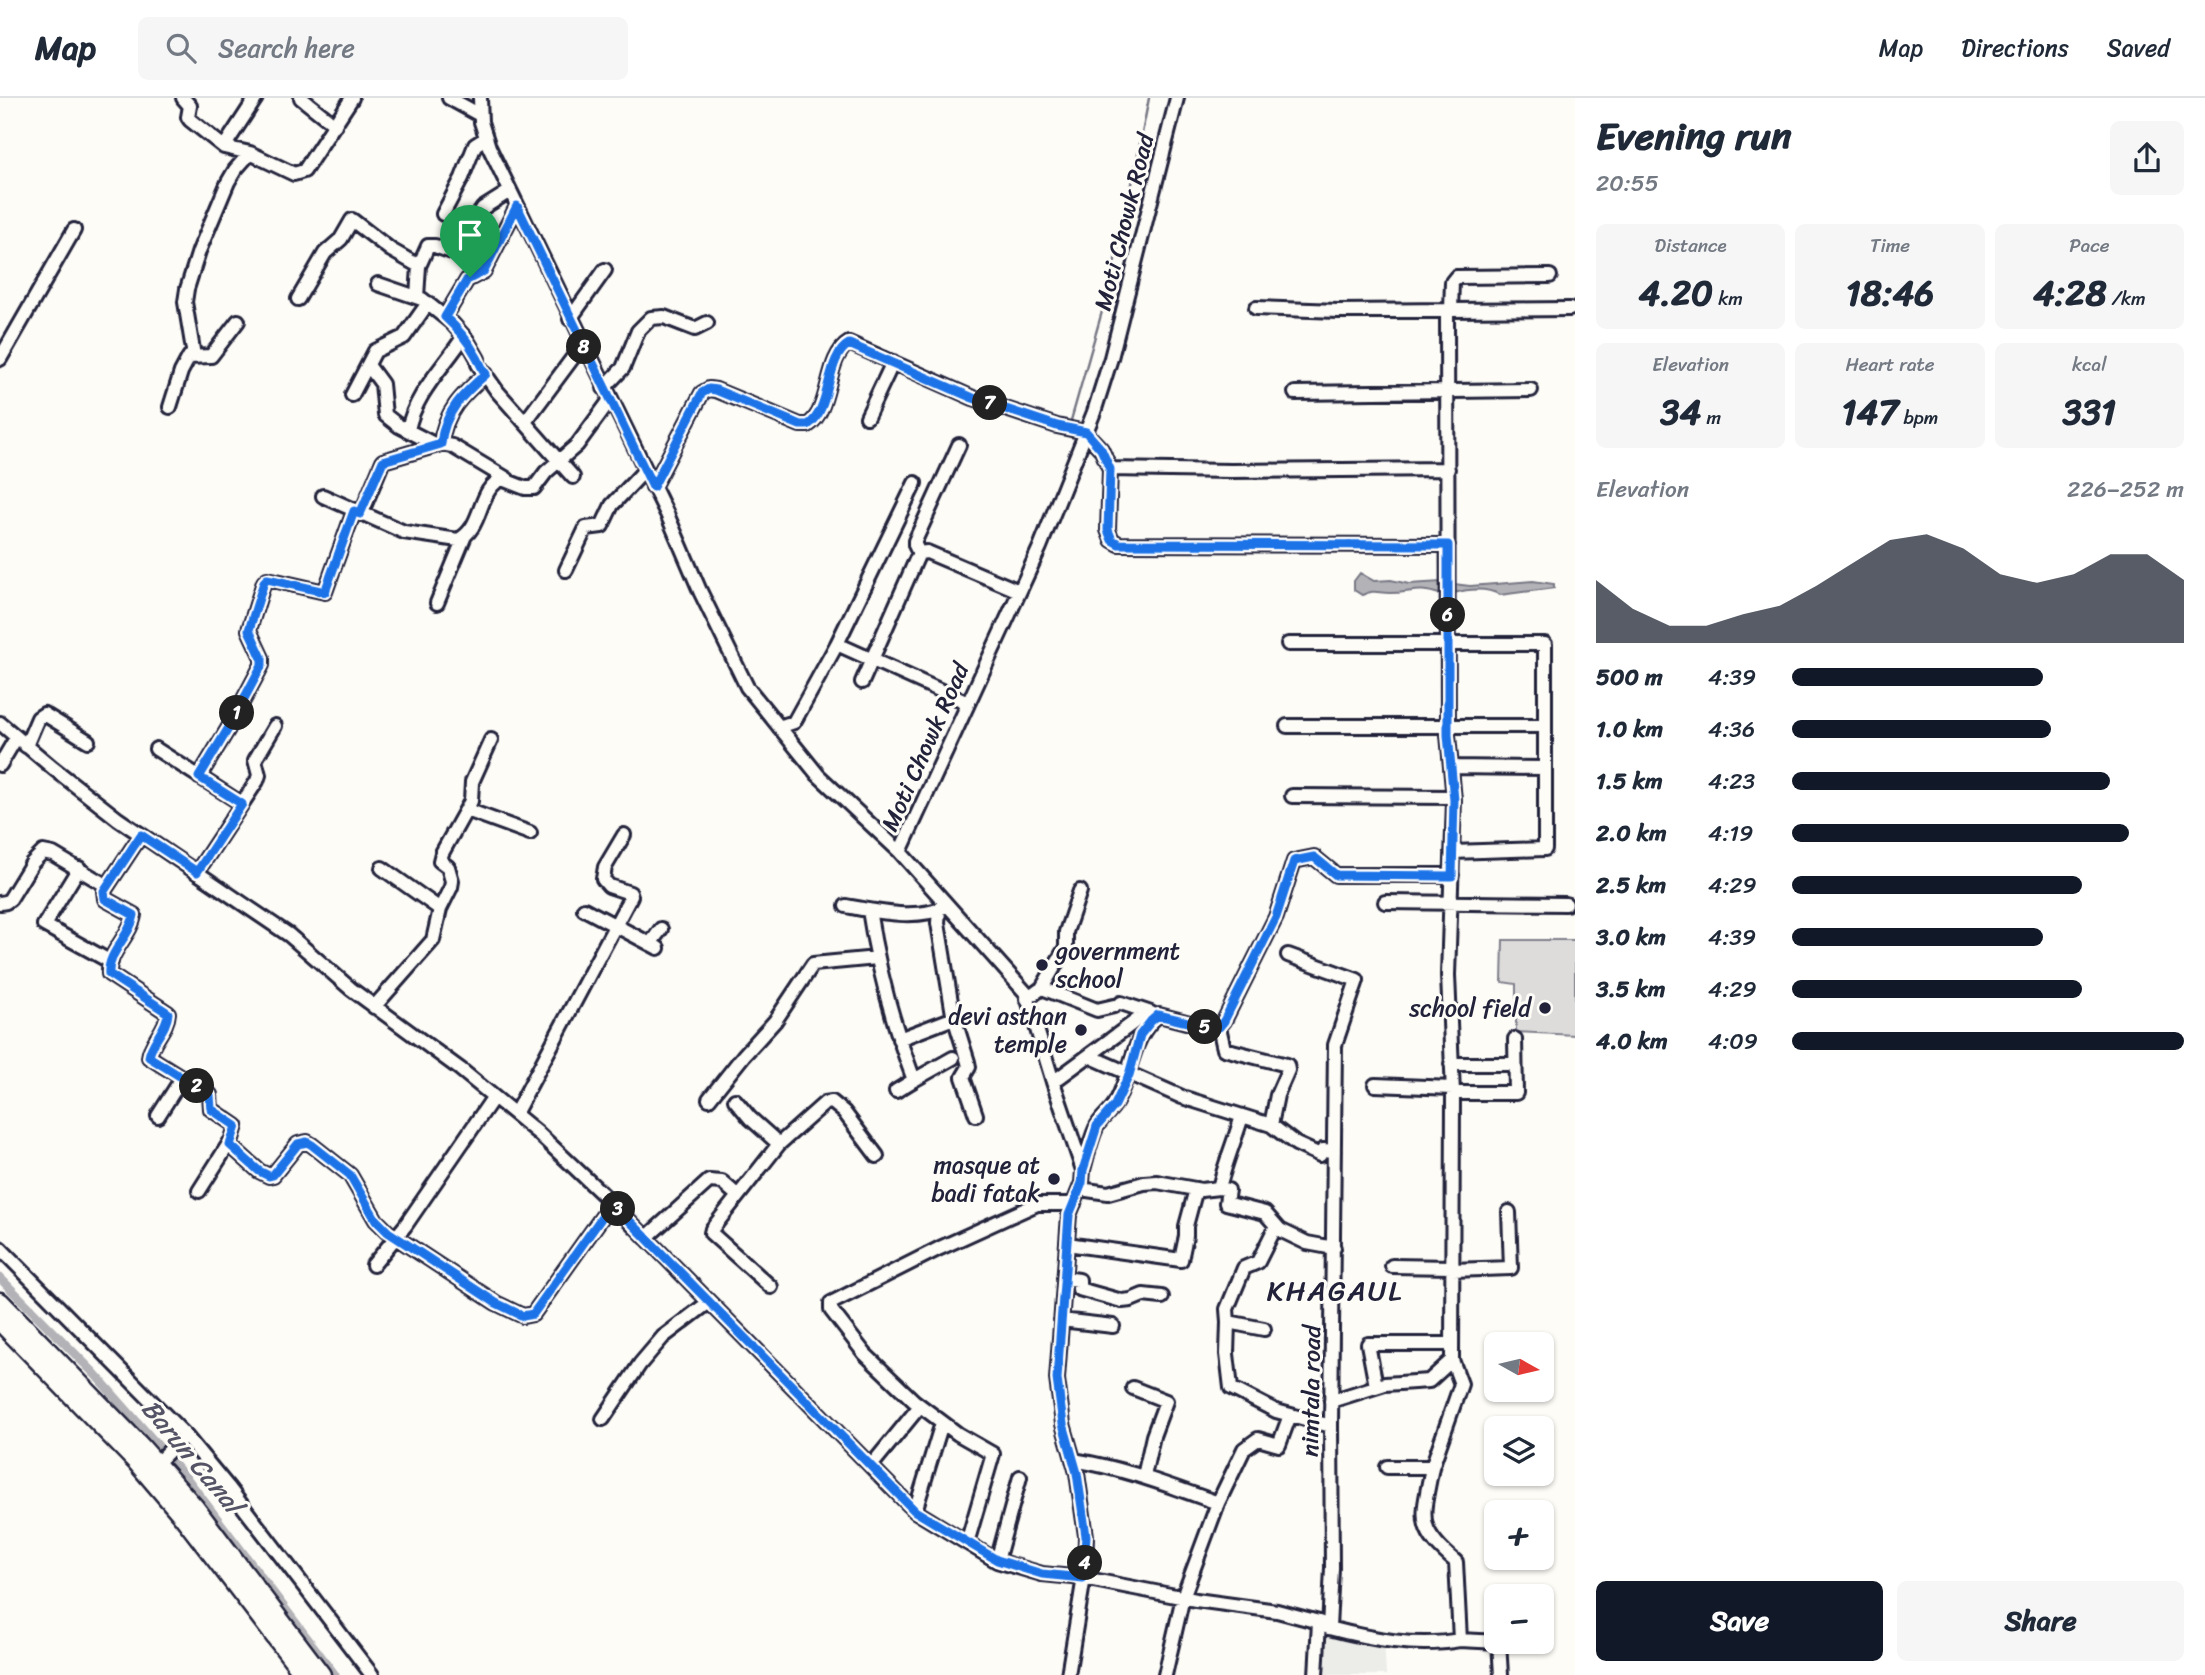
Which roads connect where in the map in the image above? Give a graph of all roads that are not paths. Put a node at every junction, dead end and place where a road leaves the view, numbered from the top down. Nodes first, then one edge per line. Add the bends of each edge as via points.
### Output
1 (256, 98) edge
2 (301, 98) edge
3 (352, 98) edge
4 (449, 98) edge
5 (480, 98) edge
6 (1177, 98) edge
7 (189, 101) edge
8 (480, 115) junction
9 (335, 125) junction
10 (486, 138) junction
11 (224, 147) junction
12 (250, 153) junction
13 (510, 191) junction
14 (517, 206) junction
15 (443, 214) dead end
16 (74, 230) dead end
17 (419, 267) junction
18 (605, 270) dead end
19 (1550, 276) dead end
20 (378, 284) dead end
21 (298, 299) dead end
22 (422, 300) junction
23 (1256, 308) dead end
24 (1570, 309) dead end
25 (1449, 310) junction
26 (445, 317) junction
27 (570, 319) junction
28 (238, 321) dead end
29 (707, 323) dead end
30 (464, 336) junction
31 (583, 344) junction
32 (194, 356) junction
33 (0, 359) edge
34 (893, 362) junction
35 (368, 365) junction
36 (486, 374) junction
37 (1531, 390) dead end
38 (1448, 392) junction
39 (1295, 393) dead end
40 (352, 394) dead end
41 (607, 394) junction
42 (170, 407) dead end
43 (867, 417) dead end
44 (525, 422) junction
45 (408, 430) junction
46 (1086, 432) junction
47 (439, 445) junction
48 (959, 445) dead end
49 (560, 461) junction
50 (1110, 469) junction
51 (1448, 469) junction
52 (645, 470) junction
53 (573, 477) dead end
54 (507, 480) junction
55 (915, 483) dead end
56 (653, 487) junction
57 (323, 496) dead end
58 (357, 512) junction
59 (464, 538) junction
60 (1448, 545) junction
61 (919, 553) junction
62 (566, 570) dead end
63 (1019, 592) junction
64 (437, 603) dead end
65 (837, 643) junction
66 (1288, 644) dead end
67 (1448, 645) junction
68 (872, 660) junction
69 (862, 682) dead end
70 (968, 703) junction
71 (0, 723) edge
72 (275, 726) dead end
73 (1287, 726) dead end
74 (1448, 726) junction
75 (1545, 726) junction
76 (779, 727) junction
77 (491, 740) dead end
78 (89, 741) dead end
79 (21, 742) junction
80 (156, 749) dead end
81 (0, 765) edge
82 (1451, 767) junction
83 (1545, 768) junction
84 (199, 777) junction
85 (1292, 796) dead end
86 (1454, 797) junction
87 (242, 804) junction
88 (467, 810) junction
89 (530, 833) dead end
90 (141, 835) junction
91 (624, 835) dead end
92 (900, 852) junction
93 (1452, 852) junction
94 (79, 868) junction
95 (382, 868) dead end
96 (197, 872) junction
97 (1452, 876) junction
98 (107, 886) junction
99 (1080, 891) dead end
100 (1385, 902) dead end
101 (0, 903) edge
102 (1451, 903) junction
103 (1566, 904) dead end
104 (846, 906) dead end
105 (440, 908) junction
106 (943, 908) junction
107 (584, 909) dead end
108 (869, 910) junction
109 (615, 927) junction
110 (661, 929) dead end
111 (1288, 954) dead end
112 (877, 958) junction
113 (111, 962) junction
114 (1042, 988) junction
115 (1027, 999) junction
116 (374, 1007) junction
117 (1153, 1014) junction
118 (954, 1018) junction
119 (1219, 1027) junction
120 (898, 1039) junction
121 (1515, 1039) dead end
122 (1089, 1056) junction
123 (953, 1058) dead end
124 (1451, 1063) junction
125 (1515, 1064) junction
126 (1129, 1075) junction
127 (183, 1078) junction
128 (914, 1080) junction
129 (1053, 1082) junction
130 (1375, 1086) dead end
131 (1453, 1090) junction
132 (896, 1091) dead end
133 (493, 1098) junction
134 (709, 1099) dead end
135 (735, 1100) dead end
136 (515, 1114) junction
137 (976, 1115) dead end
138 (158, 1116) dead end
139 (1242, 1116) junction
140 (1271, 1125) junction
141 (230, 1142) junction
142 (779, 1144) junction
143 (1334, 1151) junction
144 (877, 1156) dead end
145 (1083, 1170) junction
146 (1219, 1188) junction
147 (1080, 1189) junction
148 (1196, 1189) junction
149 (198, 1191) dead end
150 (738, 1196) junction
151 (612, 1203) junction
152 (1074, 1204) junction
153 (1509, 1212) dead end
154 (1276, 1226) junction
155 (395, 1238) junction
156 (646, 1238) junction
157 (1067, 1244) junction
158 (0, 1248) edge
159 (1334, 1248) junction
160 (373, 1265) dead end
161 (1392, 1266) dead end
162 (1452, 1268) junction
163 (1064, 1278) junction
164 (771, 1287) dead end
165 (1163, 1297) dead end
166 (709, 1301) junction
167 (0, 1302) edge
168 (1061, 1320) junction
169 (0, 1321) edge
170 (1228, 1322) junction
171 (1113, 1326) dead end
172 (1264, 1329) dead end
173 (1452, 1344) junction
174 (1452, 1360) junction
175 (1376, 1386) junction
176 (1133, 1388) dead end
177 (1331, 1401) junction
178 (920, 1406) junction
179 (1290, 1415) junction
180 (603, 1419) dead end
181 (942, 1423) junction
182 (1331, 1426) junction
183 (182, 1438) junction
184 (1073, 1460) junction
185 (159, 1461) junction
186 (871, 1466) junction
187 (1387, 1467) dead end
188 (1432, 1467) junction
189 (1144, 1476) junction
190 (1020, 1477) dead end
191 (1218, 1503) junction
192 (915, 1511) junction
193 (967, 1543) junction
194 (997, 1560) junction
195 (1083, 1578) junction
196 (1183, 1597) junction
197 (1324, 1625) junction
198 (1460, 1640) junction
199 (305, 1675) edge
200 (321, 1675) edge
201 (372, 1675) edge
202 (1068, 1675) edge
203 (1165, 1675) edge
204 (1316, 1675) edge
205 (1501, 1675) edge

1 - 11 street
2 - 9 street
3 - 9 street
4 - 8 street
5 - 8 street
6 - 46 street, Moti Chowk Road via 1111,358
7 - 11 street via 190,120
8 - 10 street
9 - 12 street via 299,174
10 - 13 street
10 - 15 street via 475,145
11 - 12 street
12 - 32 street via 228,182 187,289
13 - 14 street
13 - 17 street via 482,208 455,250 428,246
14 - 26 street via 484,271 467,280
14 - 27 street
16 - 33 street
17 - 21 street via 352,220 341,239 325,253
17 - 22 street
18 - 27 street
19 - 25 street via 1456,277
20 - 22 street
22 - 26 street
22 - 35 street via 404,337 375,351
23 - 25 street
24 - 25 street
25 - 38 street
26 - 30 street
27 - 31 street
28 - 32 street via 211,356
29 - 41 street via 695,329 664,317 651,318 638,331
30 - 36 street
30 - 45 street via 419,401
31 - 41 street
31 - 44 street
32 - 42 street via 186,362
34 - 43 street
34 - 46 street via 973,398
34 - 56 street via 854,344 843,347 818,415 808,425 709,389 695,403
35 - 40 street
35 - 45 street via 382,384 385,415
36 - 44 street
36 - 47 street via 453,407
37 - 38 street
38 - 39 street
38 - 51 street
41 - 49 street via 577,445
41 - 52 street
44 - 49 street
45 - 47 street
46 - 50 street
46 - 63 street, Moti Chowk Road
47 - 54 street via 452,446
47 - 58 street via 383,461
48 - 61 street via 915,541
49 - 53 street
49 - 54 street via 534,488
50 - 51 street
50 - 60 street via 1108,530 1119,544
51 - 60 street
52 - 56 street
52 - 62 street via 612,505 601,526 586,528
54 - 59 street via 492,485
55 - 65 street
56 - 76 street via 747,687
57 - 58 street
58 - 59 street via 411,534 453,541
58 - 84 street via 325,592 264,582 249,630 262,665
59 - 64 street
60 - 67 street
61 - 63 street via 927,552
61 - 68 street
63 - 70 street, Moti Chowk Road
65 - 68 street
65 - 76 street via 794,722
66 - 67 street
67 - 74 street
67 - 75 street via 1545,644
68 - 69 street
68 - 70 street
70 - 92 street, Moti Chowk Road
71 - 79 street
72 - 87 street via 256,756 259,775
73 - 74 street
74 - 75 street
74 - 82 street
75 - 83 street
76 - 92 street via 817,775
77 - 88 street via 472,782
78 - 79 street via 44,714
79 - 81 street
79 - 90 street
80 - 84 street
82 - 83 street
82 - 86 street
83 - 93 street via 1545,849
84 - 87 street
85 - 86 street
86 - 93 street
87 - 96 street
88 - 89 street
88 - 105 street via 440,861 448,867 452,881
90 - 96 street
90 - 98 street
91 - 109 street via 603,876 605,883 631,896
92 - 106 street, Moti Chowk Road
93 - 97 street
94 - 98 street
94 - 101 street via 43,852 10,899
94 - 113 street via 44,925
95 - 105 street
96 - 116 street via 289,935
97 - 102 street
97 - 119 street via 1336,875 1314,857 1294,861 1276,917
98 - 113 street via 105,899 134,915
99 - 114 street via 1066,932 1066,947
100 - 102 street
102 - 103 street
102 - 124 street
104 - 108 street
105 - 116 street via 433,940
106 - 108 street via 894,914
106 - 115 street, Moti Chowk Road
106 - 118 street via 938,923
107 - 109 street
108 - 112 street
109 - 110 street via 654,946
109 - 136 street
111 - 143 street, nimtala road via 1357,980 1335,1045
112 - 120 street
112 - 134 street via 813,964 775,1021
113 - 127 street via 109,974 114,979 168,1013 149,1057
114 - 115 street
114 - 117 street via 1097,1010 1118,1004
115 - 129 street, Moti Chowk Road
116 - 133 street
117 - 119 street
117 - 122 street
117 - 126 street via 1140,1035
118 - 120 street
118 - 137 street via 969,1067 963,1077
119 - 140 street via 1224,1049 1287,1065
120 - 128 street
121 - 125 street
122 - 126 street
122 - 129 street
123 - 128 street
124 - 125 street
124 - 131 street
125 - 131 street via 1516,1093
126 - 139 street
126 - 145 street via 1115,1105 1097,1126
127 - 138 street
127 - 141 street via 210,1095 211,1109 236,1126
128 - 132 street
129 - 145 street, Moti Chowk Road
130 - 131 street
131 - 162 street
133 - 136 street
133 - 155 street
135 - 142 street
136 - 151 street
139 - 140 street
139 - 146 street
140 - 143 street via 1320,1155 1323,1150
141 - 149 street
141 - 155 street via 239,1155 269,1176 298,1144 307,1142 350,1175 376,1220
142 - 144 street via 825,1103 832,1102
142 - 150 street
143 - 159 street, nimtala road
145 - 147 street, Moti Chowk Road
146 - 148 street
146 - 154 street via 1228,1190 1226,1203 1265,1213
147 - 148 street via 1108,1193 1157,1182
147 - 152 street, Moti Chowk Road
148 - 157 street via 1181,1260
150 - 156 street via 722,1182 709,1181
150 - 164 street via 711,1233
151 - 155 street via 529,1316 496,1303
151 - 156 street
152 - 157 street, Moti Chowk Road
152 - 178 street via 1037,1204 831,1303 831,1310 864,1354
153 - 162 street via 1511,1268
154 - 159 street via 1307,1243
154 - 170 street via 1258,1262 1244,1268 1227,1309
155 - 160 street
156 - 166 street
157 - 163 street, Moti Chowk Road
158 - 183 street
159 - 177 street, nimtala road
161 - 162 street
162 - 173 street
163 - 165 street via 1079,1280 1079,1289 1122,1301 1143,1295
163 - 168 street, Moti Chowk Road
166 - 180 street via 663,1337
166 - 186 street
167 - 185 highway
168 - 171 street
168 - 184 street, Moti Chowk Road via 1057,1379
169 - 199 highway via 137,1462
170 - 172 street
170 - 179 street via 1231,1388
173 - 174 street
173 - 175 street via 1368,1344
174 - 175 street via 1429,1381
174 - 188 street via 1461,1384
175 - 177 street
176 - 189 street via 1166,1401
177 - 182 street, nimtala road
178 - 181 street
178 - 186 street
179 - 182 street
179 - 191 street via 1279,1445 1258,1439 1244,1449
181 - 192 street
181 - 193 street via 993,1454
182 - 197 street, nimtala road via 1332,1568
183 - 185 street
183 - 201 street via 228,1487
184 - 189 street
184 - 195 street, Moti Chowk Road via 1086,1536
185 - 200 highway
186 - 192 street
187 - 188 street
188 - 198 street via 1423,1520 1437,1546 1456,1562
189 - 191 street
190 - 194 street
191 - 196 street
192 - 193 street
193 - 194 street
194 - 195 street via 1042,1574
195 - 196 street
195 - 202 street, Moti Chowk Road
196 - 197 street via 1277,1611
196 - 203 street
197 - 198 street via 1397,1642
197 - 204 street, nimtala road
198 - 205 street via 1499,1642

